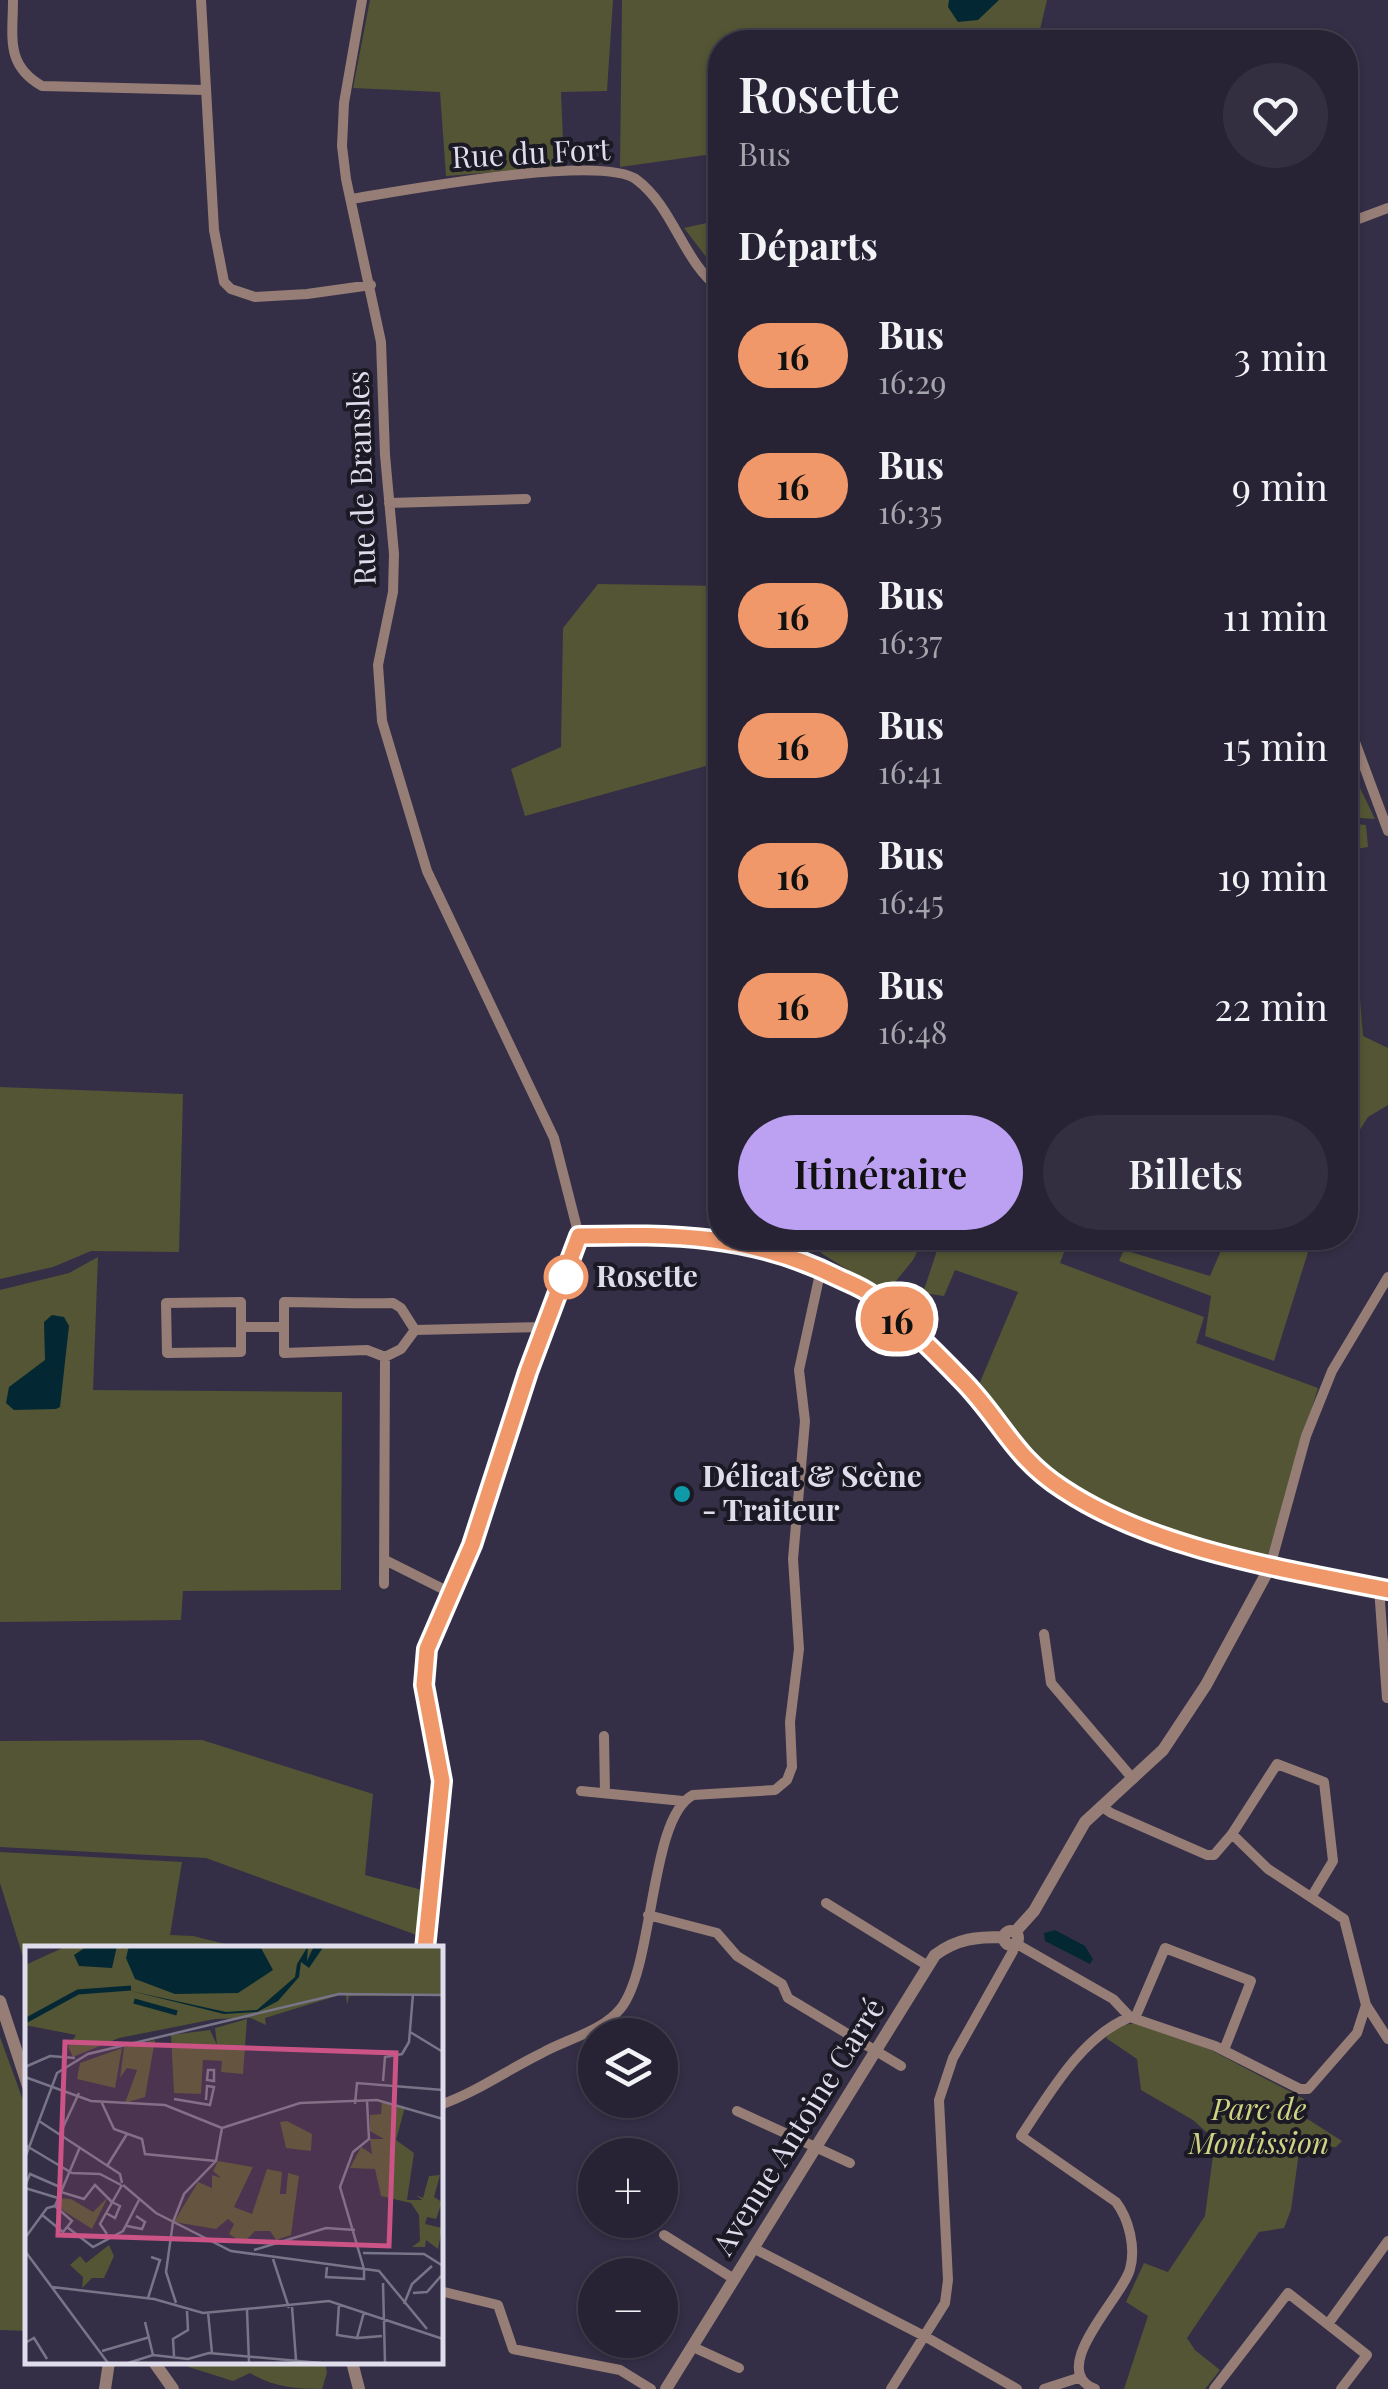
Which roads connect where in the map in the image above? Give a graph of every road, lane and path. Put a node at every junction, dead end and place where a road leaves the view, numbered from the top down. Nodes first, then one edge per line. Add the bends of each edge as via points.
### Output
1 (12, 0) edge
2 (200, 0) edge
3 (362, 0) edge
4 (205, 90) junction
5 (351, 200) junction
6 (1388, 208) edge
7 (1358, 219) edge
8 (708, 278) edge
9 (371, 285) junction
10 (526, 499) dead end
11 (389, 503) junction
12 (1358, 750) edge
13 (1388, 831) edge
14 (579, 1236) junction
15 (708, 1238) edge
16 (757, 1250) edge
17 (822, 1269) junction
18 (1388, 1277) edge
19 (241, 1327) junction
20 (284, 1327) junction
21 (546, 1327) junction
22 (415, 1330) junction
23 (385, 1357) junction
24 (385, 1560) junction
25 (1270, 1567) junction
26 (384, 1584) dead end
27 (1383, 1589) edge
28 (449, 1592) junction
29 (1044, 1634) dead end
30 (1387, 1698) edge
31 (604, 1736) dead end
32 (1133, 1779) junction
33 (581, 1791) dead end
34 (606, 1794) junction
35 (683, 1801) junction
36 (1101, 1806) junction
37 (1232, 1834) junction
38 (1312, 1896) junction
39 (826, 1902) dead end
40 (648, 1915) junction
41 (1012, 1939) junction
42 (425, 1946) edge
43 (928, 1966) junction
44 (1113, 1998) junction
45 (0, 2001) edge
46 (1366, 2005) junction
47 (1133, 2017) junction
48 (1109, 2026) junction
49 (1357, 2033) junction
50 (1386, 2037) edge
51 (1224, 2050) junction
52 (876, 2051) junction
53 (902, 2066) dead end
54 (25, 2077) edge
55 (442, 2104) edge
56 (737, 2111) dead end
57 (816, 2146) junction
58 (850, 2162) dead end
59 (669, 2238) edge
60 (1388, 2240) edge
61 (754, 2248) junction
62 (734, 2279) junction
63 (442, 2292) edge
64 (1328, 2324) junction
65 (926, 2337) junction
66 (692, 2347) junction
67 (110, 2364) edge
68 (155, 2364) edge
69 (352, 2364) edge
70 (739, 2368) dead end
71 (1081, 2377) junction
72 (106, 2389) edge
73 (173, 2389) edge
74 (358, 2389) edge
75 (651, 2389) edge
76 (666, 2389) edge
77 (891, 2389) edge
78 (1018, 2389) edge
79 (1047, 2389) edge
80 (1095, 2389) edge
81 (1214, 2389) edge
82 (1341, 2389) edge

1 - 4 street via 15,61 42,86
2 - 4 street
3 - 5 street, Rue de Bransles via 342,126
4 - 9 street via 224,282 256,296
5 - 8 street, Rue du Fort via 522,174 623,173 649,193
5 - 9 street, Rue de Bransles
6 - 7 street
9 - 11 street, Rue de Bransles via 381,342
10 - 11 street
11 - 14 street, Rue de Bransles via 393,592 378,664 382,721 428,871 547,1122
12 - 13 street
14 - 15 street
14 - 21 street
16 - 17 street
17 - 25 street via 870,1293 962,1380 1024,1459 1065,1490 1135,1528
17 - 35 street via 799,1370 805,1421 792,1559 799,1649 792,1767 775,1790
18 - 25 street via 1332,1371 1306,1436
19 - 19 street via 241,1302 166,1303 167,1353 241,1352
19 - 20 street
20 - 22 street via 284,1302 393,1302
20 - 23 street via 284,1353 367,1350
21 - 22 street
21 - 28 street via 472,1545
22 - 23 street
23 - 24 street
24 - 26 street
24 - 28 street
25 - 27 street
25 - 32 street via 1206,1685 1162,1750
27 - 30 street
28 - 42 street via 424,1667 442,1781
29 - 32 street via 1052,1684
31 - 34 street
32 - 36 street
33 - 34 street
34 - 35 street
35 - 40 street
36 - 37 street via 1207,1855
36 - 41 street
37 - 38 street via 1268,1870
37 - 38 street via 1276,1764 1324,1782 1333,1860
38 - 46 street via 1344,1919
39 - 43 street
40 - 52 street via 717,1933 737,1956 782,1984 788,1998
40 - 55 street via 637,1972 618,2012
41 - 43 street, Avenue Antoine Carré via 952,1942
41 - 44 street
41 - 65 street via 1013,1950 953,2058 939,2100 948,2280 945,2303
43 - 52 street, Avenue Antoine Carré
44 - 47 street
44 - 48 street
45 - 54 street
46 - 49 street
46 - 50 street
47 - 48 street
47 - 51 street
47 - 51 street via 1166,1948 1251,1981
48 - 71 street via 1058,2080 1021,2136 1124,2212 1133,2251 1130,2273 1082,2347
49 - 50 street
49 - 51 street via 1308,2090
52 - 53 street
52 - 57 street, Avenue Antoine Carré
56 - 57 street
57 - 58 street
57 - 61 street, Avenue Antoine Carré
59 - 62 street
60 - 64 street
61 - 62 street, Avenue Antoine Carré
61 - 65 street
62 - 66 street, Avenue Antoine Carré
63 - 75 street via 498,2305 513,2349 620,2370
64 - 81 street via 1288,2293
64 - 82 street via 1367,2356
65 - 77 street
65 - 78 street
66 - 70 street
66 - 76 street, Avenue Antoine Carré
67 - 72 street
68 - 73 street
69 - 74 street
71 - 79 street
71 - 80 street

